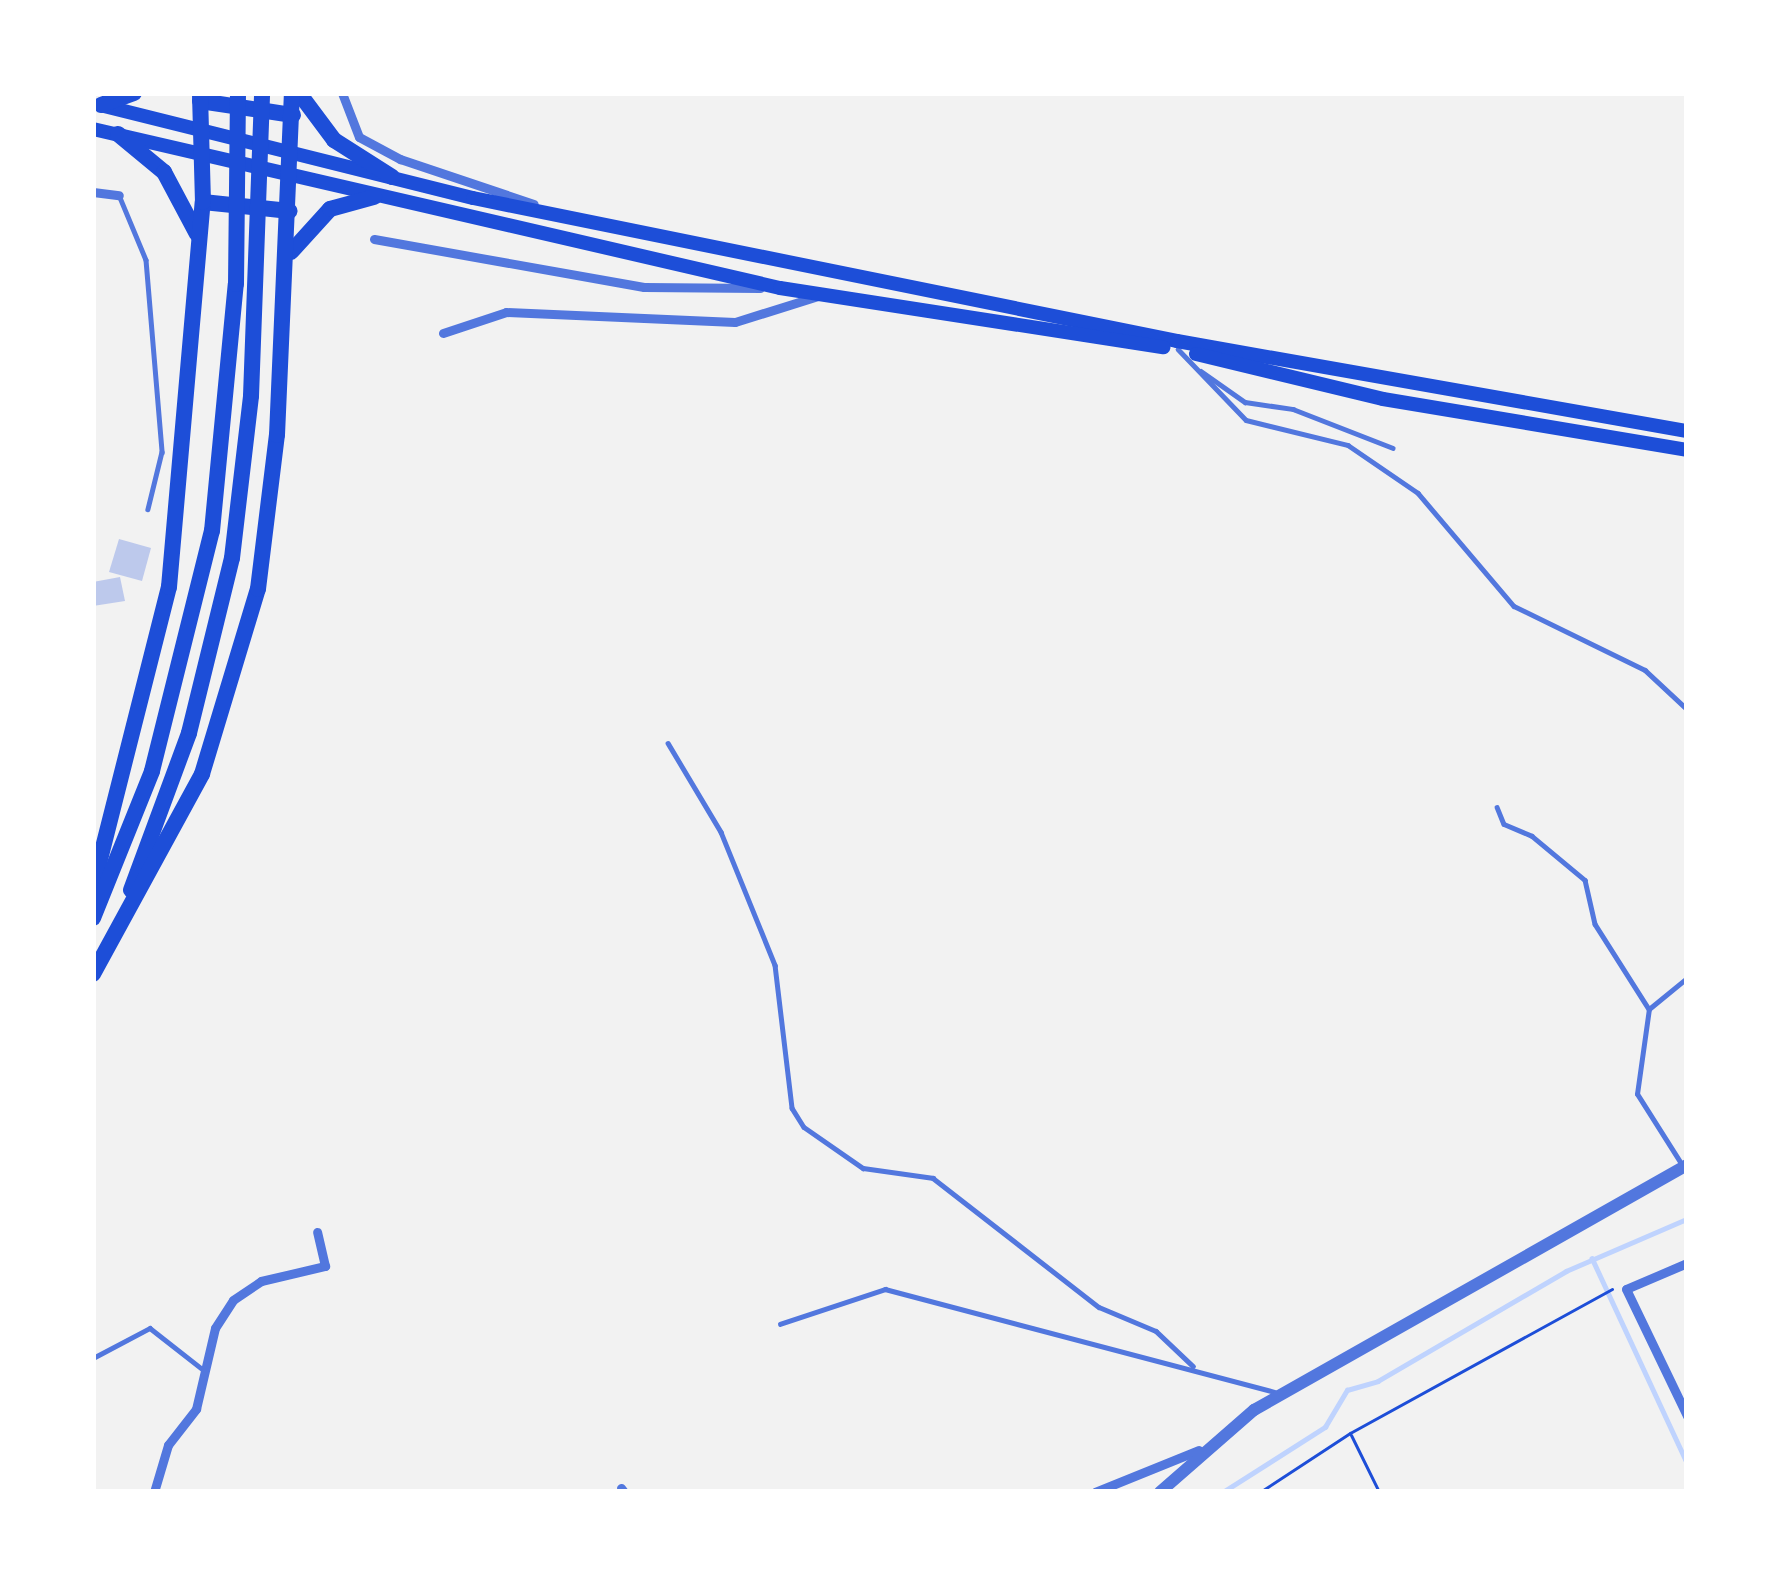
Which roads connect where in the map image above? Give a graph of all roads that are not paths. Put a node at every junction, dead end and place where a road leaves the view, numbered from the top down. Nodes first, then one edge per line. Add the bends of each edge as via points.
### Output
1 (134, 93) edge
2 (238, 93) edge
3 (262, 93) edge
4 (296, 93) edge
5 (342, 93) edge
6 (200, 97) edge
7 (96, 103) edge
8 (293, 115) junction
9 (201, 125) junction
10 (93, 129) edge
11 (118, 134) junction
12 (202, 148) junction
13 (294, 150) junction
14 (293, 175) junction
15 (392, 177) junction
16 (93, 192) edge
17 (119, 195) joint
18 (374, 197) junction
19 (203, 202) junction
20 (290, 212) junction
21 (580, 218) junction
22 (374, 239) dead end
23 (200, 242) junction
24 (287, 258) junction
25 (780, 288) junction
26 (818, 296) junction
27 (443, 333) dead end
28 (1178, 349) junction
29 (1192, 364) junction
30 (1687, 431) edge
31 (1393, 448) dead end
32 (1687, 450) edge
33 (148, 509) dead end
34 (1687, 710) edge
35 (668, 743) dead end
36 (1497, 807) dead end
37 (93, 886) edge
38 (93, 918) edge
39 (93, 973) edge
40 (1687, 978) edge
41 (1649, 1009) junction
42 (1685, 1166) edge
43 (316, 1232) dead end
44 (1687, 1263) edge
45 (780, 1324) dead end
46 (93, 1358) edge
47 (1193, 1366) junction
48 (201, 1368) junction
49 (1280, 1394) junction
50 (1687, 1416) edge
51 (1199, 1450) junction
52 (154, 1492) edge
53 (1095, 1492) edge
54 (1160, 1492) edge

1 - 7 highway
2 - 38 highway via 222,454 196,610 152,772
3 - 39 highway via 245,470 217,632 162,810
4 - 8 highway
4 - 15 highway via 334,140
5 - 21 street via 359,136 400,159
6 - 8 highway
6 - 9 highway
7 - 9 main road
8 - 13 highway
9 - 12 highway
9 - 13 main road
10 - 11 main road
11 - 12 main road
11 - 23 highway via 174,184
12 - 14 main road
12 - 19 highway
13 - 14 highway
13 - 15 main road
14 - 18 main road
14 - 20 highway
15 - 21 main road
16 - 17 street
17 - 33 lane via 146,260 161,452
18 - 24 highway via 319,216
18 - 25 main road
19 - 20 highway
19 - 23 highway
20 - 24 highway
21 - 30 main road via 1177,341
22 - 25 street via 644,287
23 - 37 highway via 169,587
24 - 39 highway via 268,530 243,652 192,795
25 - 26 main road
26 - 27 street via 735,322 506,312
26 - 28 main road
28 - 29 lane
28 - 32 main road via 1383,399
29 - 31 lane via 1245,402 1293,410
29 - 34 lane via 1246,420 1348,445 1418,493 1514,606 1645,670
35 - 47 lane via 721,832 776,965 792,1108 804,1127 863,1168 932,1178 1099,1307 1156,1331
36 - 41 lane via 1504,824 1532,836 1585,880 1594,924
40 - 41 lane
41 - 42 lane via 1637,1094
42 - 49 street
43 - 48 street via 325,1266 261,1281 233,1300
44 - 50 street via 1626,1289
45 - 47 lane via 885,1289 1065,1343
46 - 48 lane via 150,1328
47 - 49 lane
48 - 52 street via 196,1409 169,1445
49 - 51 street
51 - 53 street
51 - 54 street

